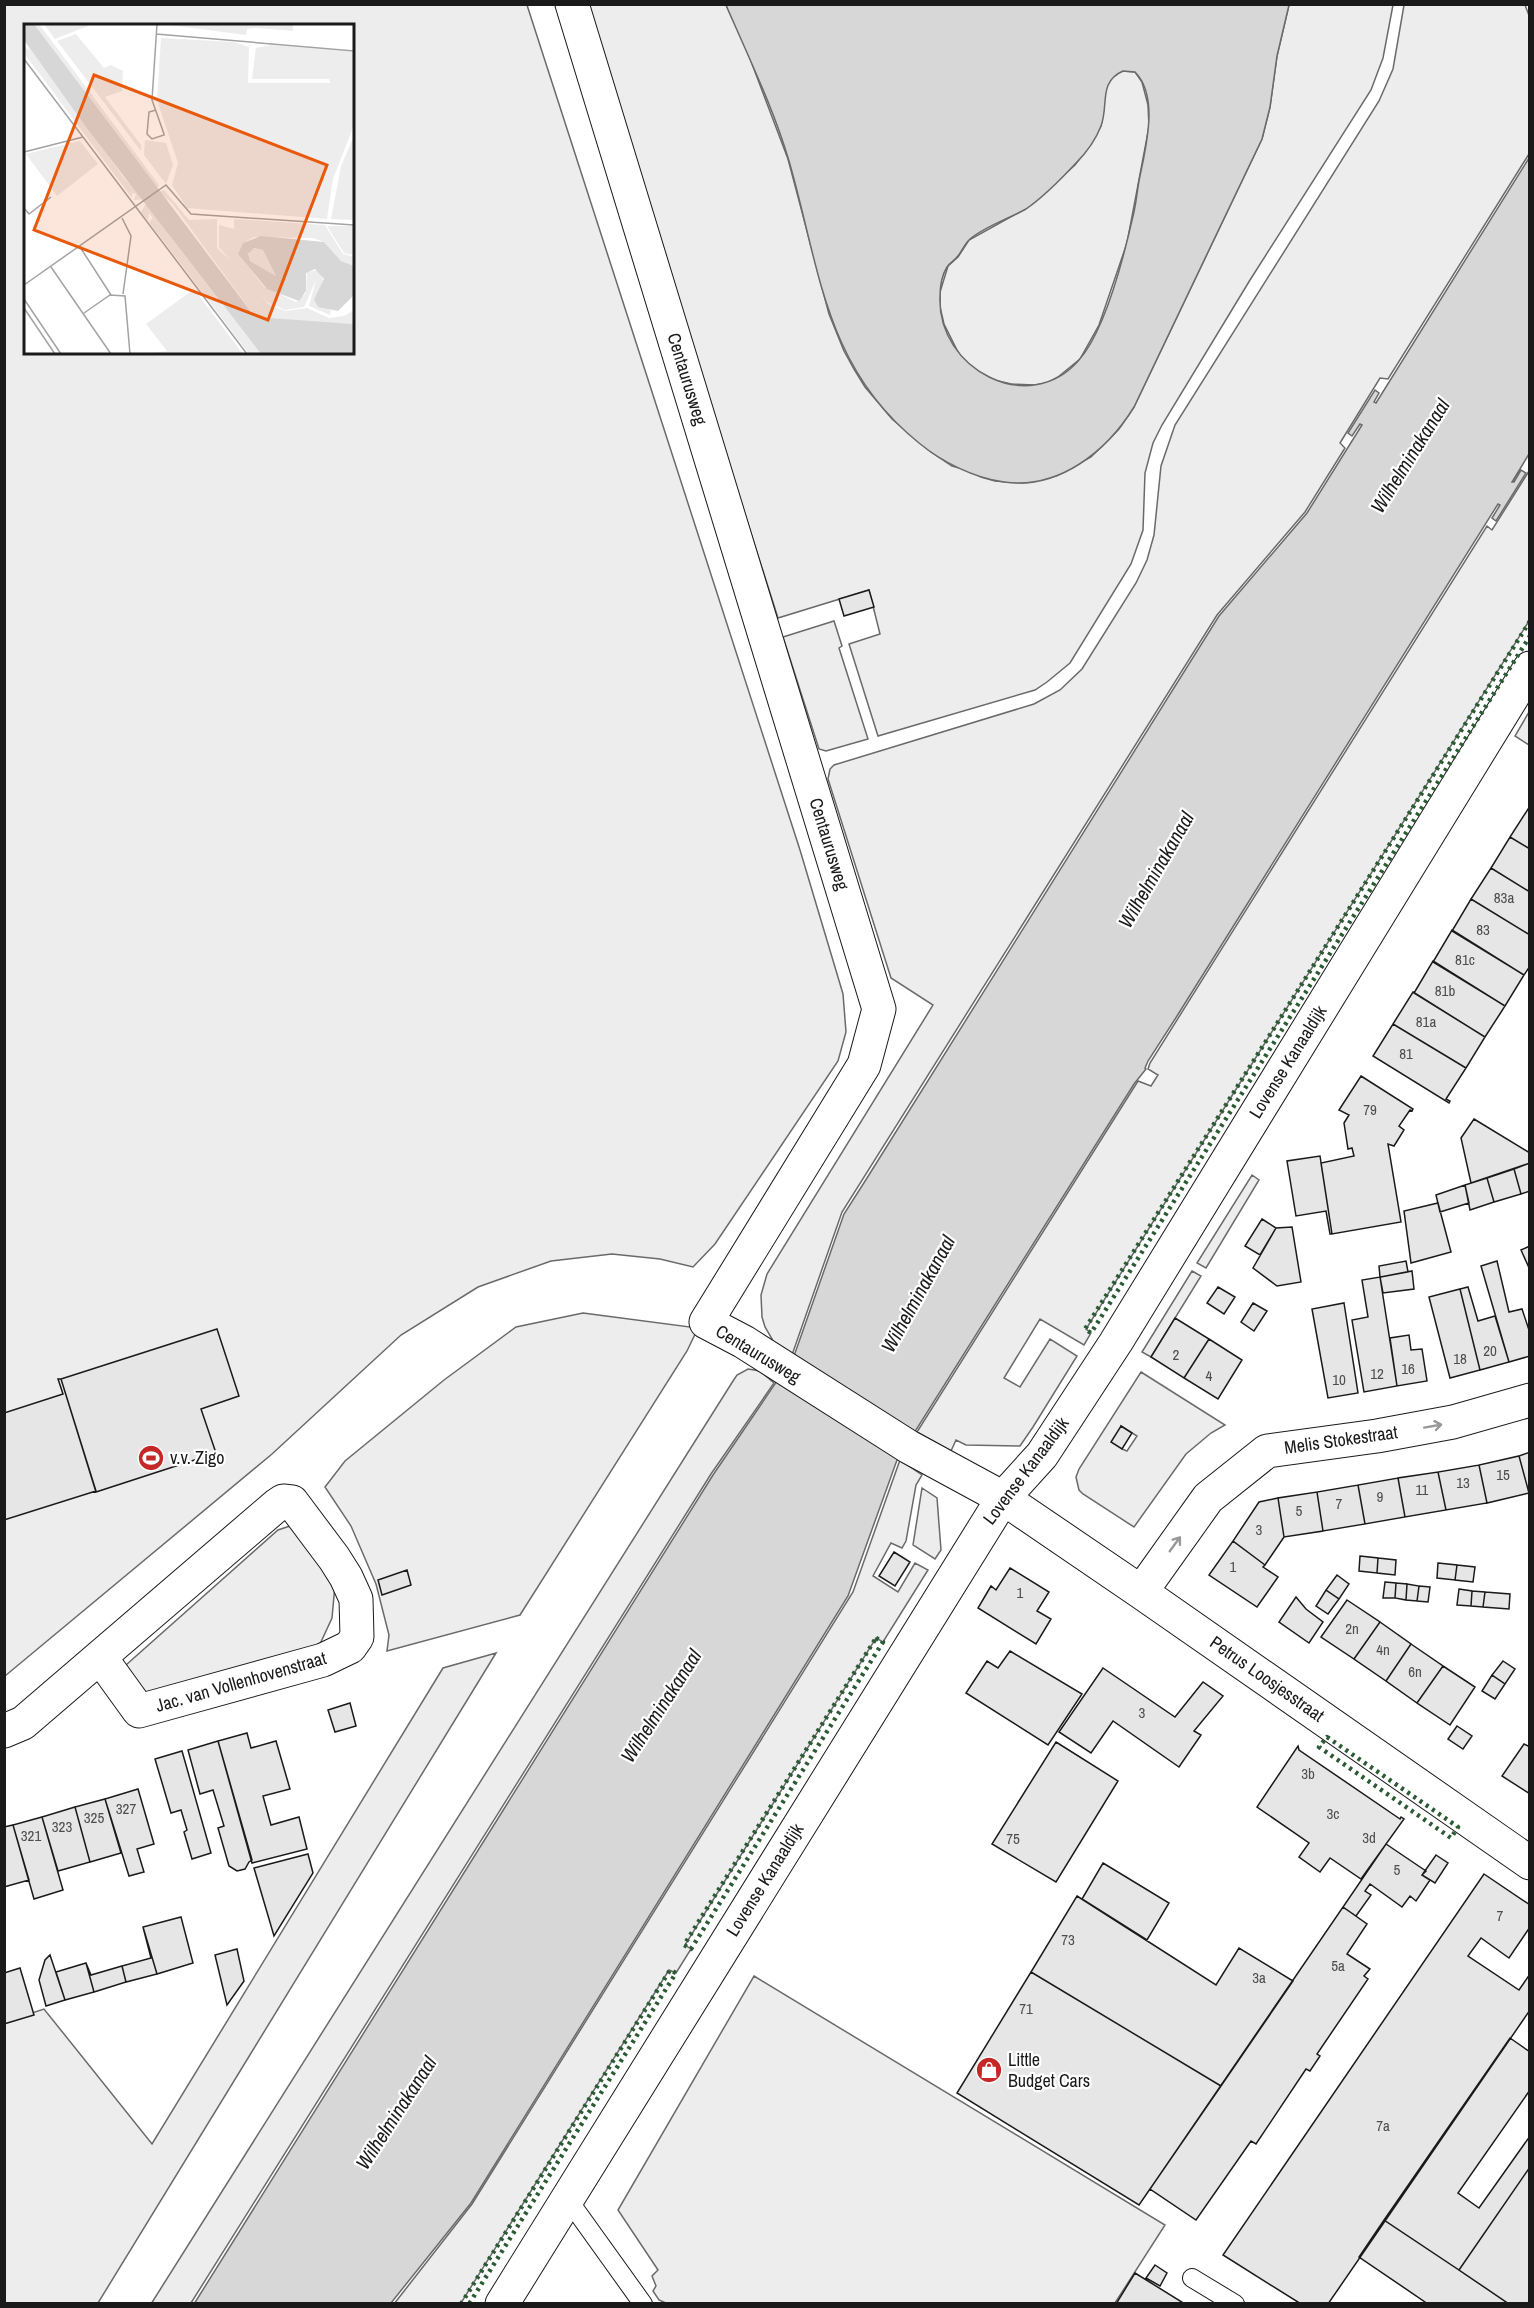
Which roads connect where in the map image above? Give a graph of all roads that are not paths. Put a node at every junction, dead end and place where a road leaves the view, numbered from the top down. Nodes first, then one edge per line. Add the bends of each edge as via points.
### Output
1 (572, 4) edge
2 (1530, 668) edge
3 (1530, 1400) edge
4 (1003, 1498) junction
5 (1141, 1592) junction
6 (100, 1657) junction
7 (4, 1731) edge
8 (1529, 1861) edge
9 (567, 2198) junction
10 (1192, 2278) dead end
11 (502, 2304) edge
12 (643, 2304) edge
13 (1235, 2304) edge

1 - 4 street, Centaurusweg via 879,1009 864,1065 705,1322 744,1342 909,1447
2 - 4 street, Lovense Kanaaldijk via 1116,1342 1042,1455
5 -> 3 street, Melis Stokestraat via 1208,1498 1267,1451 1453,1422
4 - 5 street, Petrus Loosjesstraat
4 - 9 street, Lovense Kanaaldijk
5 - 8 street, Petrus Loosjesstraat
6 - 6 street, Jac. van Vollenhovenstraat via 139,1711 337,1655 357,1637 356,1599 346,1576 312,1527 292,1502 283,1501
6 - 7 street, Jac. van Vollenhovenstraat via 23,1723
9 - 11 street, Lovense Kanaaldijk
9 - 12 lane
10 - 13 lane

